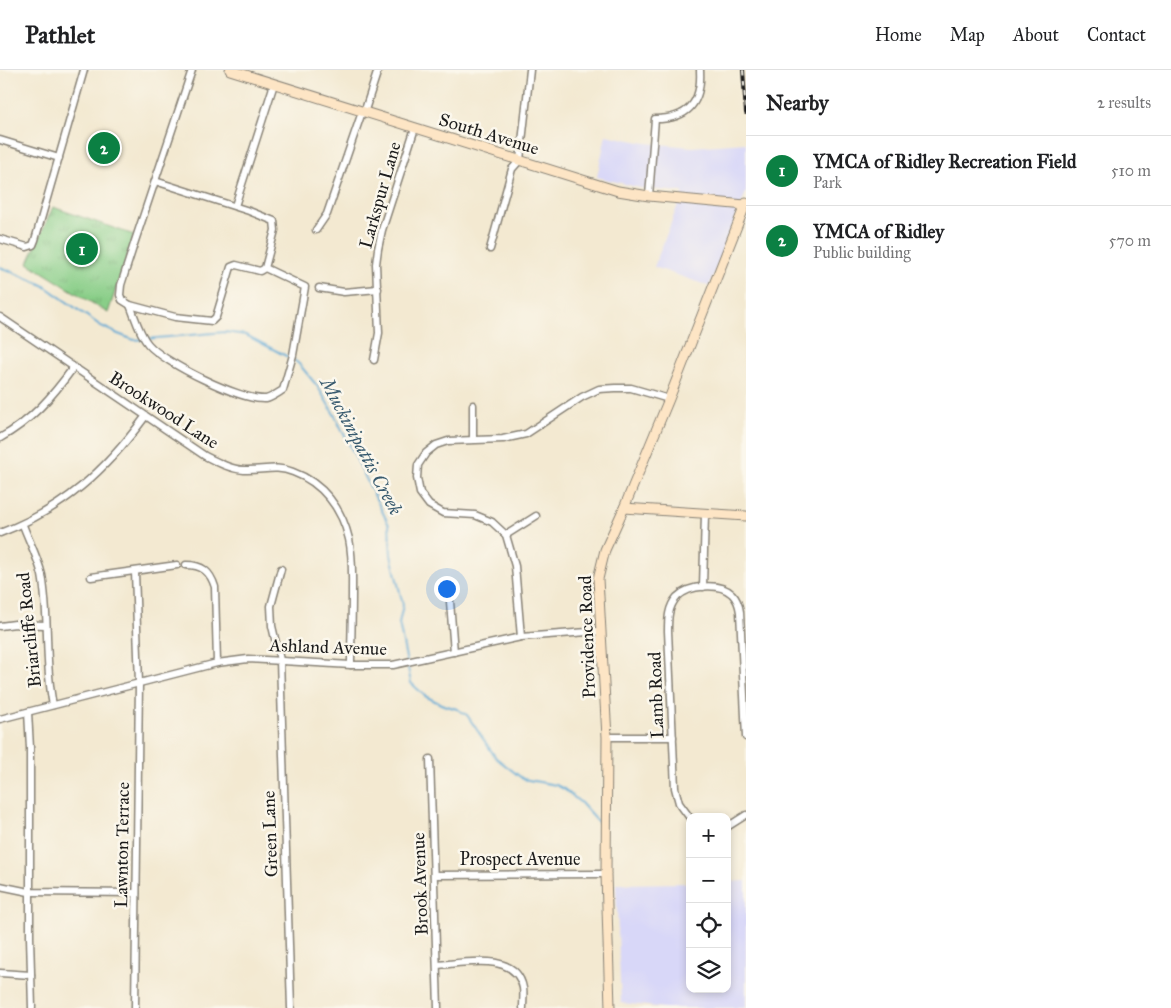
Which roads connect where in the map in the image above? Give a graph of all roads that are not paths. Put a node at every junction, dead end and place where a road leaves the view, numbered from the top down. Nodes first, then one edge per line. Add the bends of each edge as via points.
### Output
1 (84, 70) edge
2 (192, 70) edge
3 (230, 70) edge
4 (378, 70) edge
5 (530, 70) edge
6 (700, 70) edge
7 (274, 84) junction
8 (363, 112) junction
9 (415, 128) junction
10 (0, 140) edge
11 (59, 158) junction
12 (520, 160) junction
13 (154, 182) junction
14 (649, 196) junction
15 (745, 204) edge
16 (235, 206) junction
17 (316, 230) dead end
18 (0, 240) edge
19 (490, 249) dead end
20 (265, 268) junction
21 (319, 288) dead end
22 (378, 289) junction
23 (130, 305) junction
24 (0, 318) edge
25 (374, 360) dead end
26 (72, 368) junction
27 (670, 399) junction
28 (473, 405) dead end
29 (145, 417) junction
30 (0, 438) edge
31 (473, 440) junction
32 (624, 508) junction
33 (705, 514) junction
34 (536, 516) dead end
35 (746, 516) edge
36 (23, 525) junction
37 (0, 533) edge
38 (506, 535) junction
39 (177, 565) dead end
40 (186, 565) dead end
41 (281, 569) dead end
42 (135, 572) junction
43 (91, 577) dead end
44 (703, 587) junction
45 (449, 589) dead end
46 (46, 625) junction
47 (0, 626) edge
48 (601, 631) junction
49 (521, 637) junction
50 (454, 652) junction
51 (280, 660) junction
52 (217, 663) junction
53 (351, 665) junction
54 (139, 683) junction
55 (53, 705) junction
56 (28, 712) junction
57 (0, 719) edge
58 (607, 737) junction
59 (673, 737) junction
60 (746, 737) edge
61 (430, 759) dead end
62 (686, 813) edge
63 (746, 815) edge
64 (731, 824) edge
65 (606, 874) junction
66 (434, 875) junction
67 (0, 886) edge
68 (29, 892) junction
69 (136, 893) junction
70 (438, 965) junction
71 (0, 973) edge
72 (31, 975) junction
73 (32, 1008) edge
74 (135, 1008) edge
75 (291, 1008) edge
76 (438, 1008) edge
77 (524, 1008) edge
78 (610, 1008) edge

1 - 11 street
2 - 13 street
3 - 7 street, South Avenue
4 - 8 street
5 - 12 street
6 - 14 street via 698,95 690,107 680,115 655,119
7 - 8 street, South Avenue
7 - 16 street
8 - 9 street, South Avenue
8 - 17 street via 327,214
9 - 12 street, South Avenue
9 - 22 street, Larkspur Lane via 382,230 376,264
10 - 11 street
11 - 18 street via 33,245 27,247
12 - 14 street, South Avenue via 618,191
12 - 19 street via 512,169
13 - 16 street
13 - 23 street via 121,285 122,300
14 - 15 street, South Avenue
15 - 27 street, Providence Road
16 - 20 street via 274,221 275,230
20 - 23 street via 260,271 236,265 231,267 212,321
20 - 23 street via 305,287 283,390 267,399 246,396 171,363 148,343
21 - 22 street via 344,292
22 - 25 street, Larkspur Lane via 379,333
24 - 26 street, Brookwood Lane
26 - 29 street, Brookwood Lane
26 - 30 street via 39,410
27 - 31 street via 631,388 599,389 582,396 526,434
27 - 32 street, Providence Road
28 - 31 street
29 - 36 street via 112,459 88,482 57,506
29 - 53 street, Brookwood Lane via 226,466 244,470 274,467 292,471 326,492 349,539 352,563
31 - 38 street via 448,441 426,453 418,465 420,493 429,505 443,513 475,515 492,522
32 - 33 street
32 - 48 street, Providence Road via 605,550 598,579
33 - 35 street
33 - 44 street
34 - 38 street
36 - 37 street
36 - 46 street, Briarcliffe Road via 42,574
38 - 49 street via 516,566
39 - 42 street
40 - 52 street via 204,568 213,579
41 - 51 street, Green Lane via 272,606 272,626
42 - 43 street
42 - 54 street, Lawnton Terrace
44 - 59 street, Lamb Road via 688,588 676,598 668,613
44 - 60 street via 722,588 738,602
45 - 50 street
46 - 47 street
46 - 55 street, Briarcliffe Road via 48,682
48 - 49 street, Ashland Avenue
48 - 58 street, Providence Road
49 - 50 street, Ashland Avenue
50 - 53 street, Ashland Avenue via 393,665
51 - 52 street, Ashland Avenue via 248,659
51 - 53 street, Ashland Avenue
51 - 75 street, Green Lane
52 - 54 street, Ashland Avenue
54 - 55 street, Ashland Avenue
54 - 69 street, Lawnton Terrace
55 - 56 street, Ashland Avenue
56 - 57 street, Ashland Avenue
56 - 68 street
58 - 59 street
58 - 65 street, Providence Road
59 - 62 street, Lamb Road via 675,788 679,803
61 - 66 street, Brook Avenue
63 - 64 street
65 - 66 street, Prospect Avenue
65 - 78 street, Providence Road
66 - 70 street, Brook Avenue
67 - 68 street
68 - 69 street
68 - 72 street
69 - 74 street, Lawnton Terrace
70 - 76 street, Brook Avenue
70 - 77 street via 491,961 505,965 516,972 523,988
71 - 72 street
72 - 73 street

